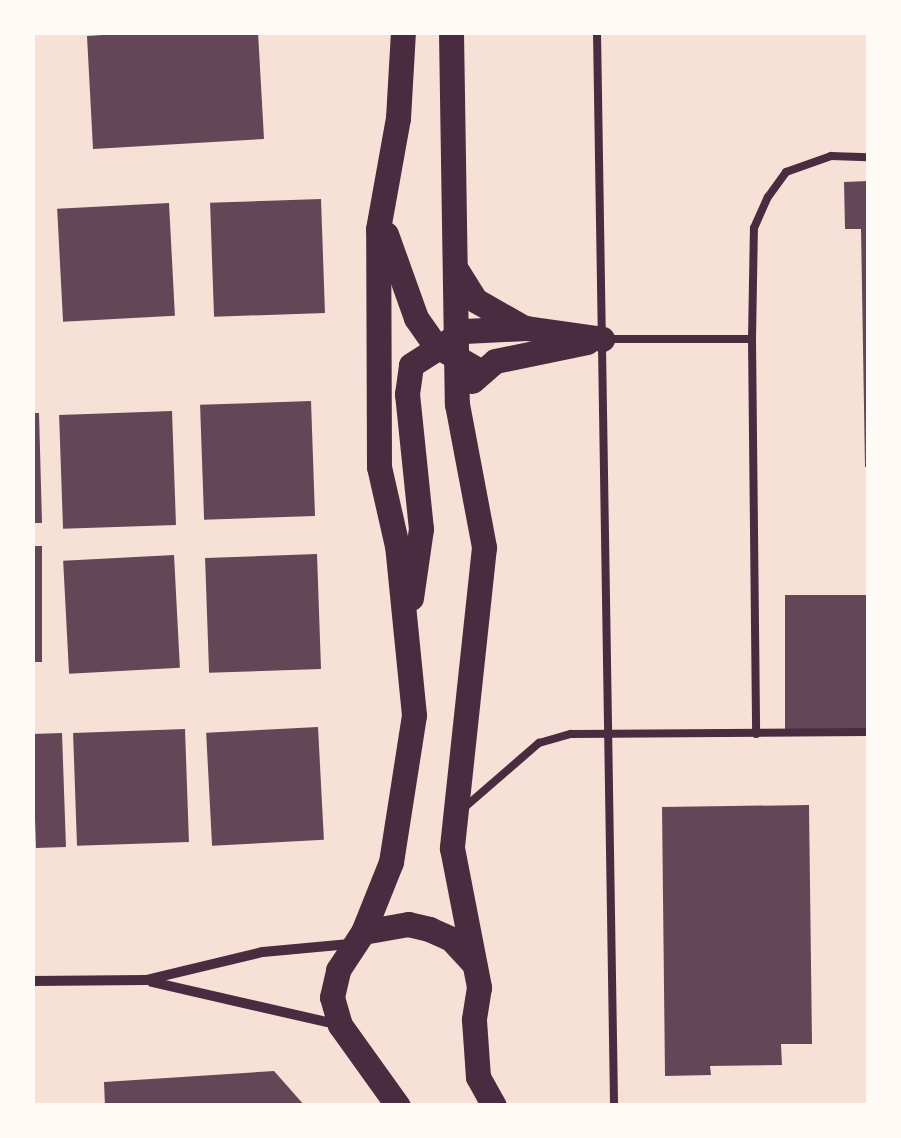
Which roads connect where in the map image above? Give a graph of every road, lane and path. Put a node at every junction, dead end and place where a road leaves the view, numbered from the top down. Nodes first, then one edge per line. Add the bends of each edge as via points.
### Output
1 (403, 32) edge
2 (451, 32) edge
3 (597, 32) edge
4 (868, 156) edge
5 (382, 191) junction
6 (454, 264) junction
7 (526, 328) junction
8 (602, 338) junction
9 (752, 339) junction
10 (449, 347) junction
11 (480, 371) junction
12 (458, 404) junction
13 (406, 618) junction
14 (868, 732) edge
15 (607, 734) junction
16 (756, 734) junction
17 (454, 817) junction
18 (357, 938) junction
19 (474, 964) junction
20 (146, 980) junction
21 (32, 982) edge
22 (340, 1025) junction
23 (398, 1106) edge
24 (494, 1106) edge
25 (614, 1106) edge

1 - 5 main road via 398,118
2 - 6 main road
3 - 8 lane
4 - 9 lane via 831,156 786,172 768,197 754,228
5 - 10 main road via 398,271 416,318
5 - 13 main road via 378,467
6 - 7 main road via 475,300
6 - 10 main road
7 - 8 main road
7 - 10 main road
8 - 9 lane
8 - 11 main road via 495,361
8 - 15 lane
9 - 16 lane
10 - 11 main road
10 - 12 main road
10 - 13 main road via 411,365 407,394 420,529
11 - 12 main road
12 - 17 main road via 484,547
13 - 18 main road via 414,715 404,800 391,862
14 - 16 lane
15 - 16 lane
15 - 17 lane via 571,734 539,744
15 - 25 lane
17 - 19 main road via 458,895
18 - 19 main road via 408,924 450,939
18 - 20 street
18 - 22 main road via 332,997
19 - 24 main road via 478,1077
20 - 21 street
20 - 22 street
22 - 23 main road

